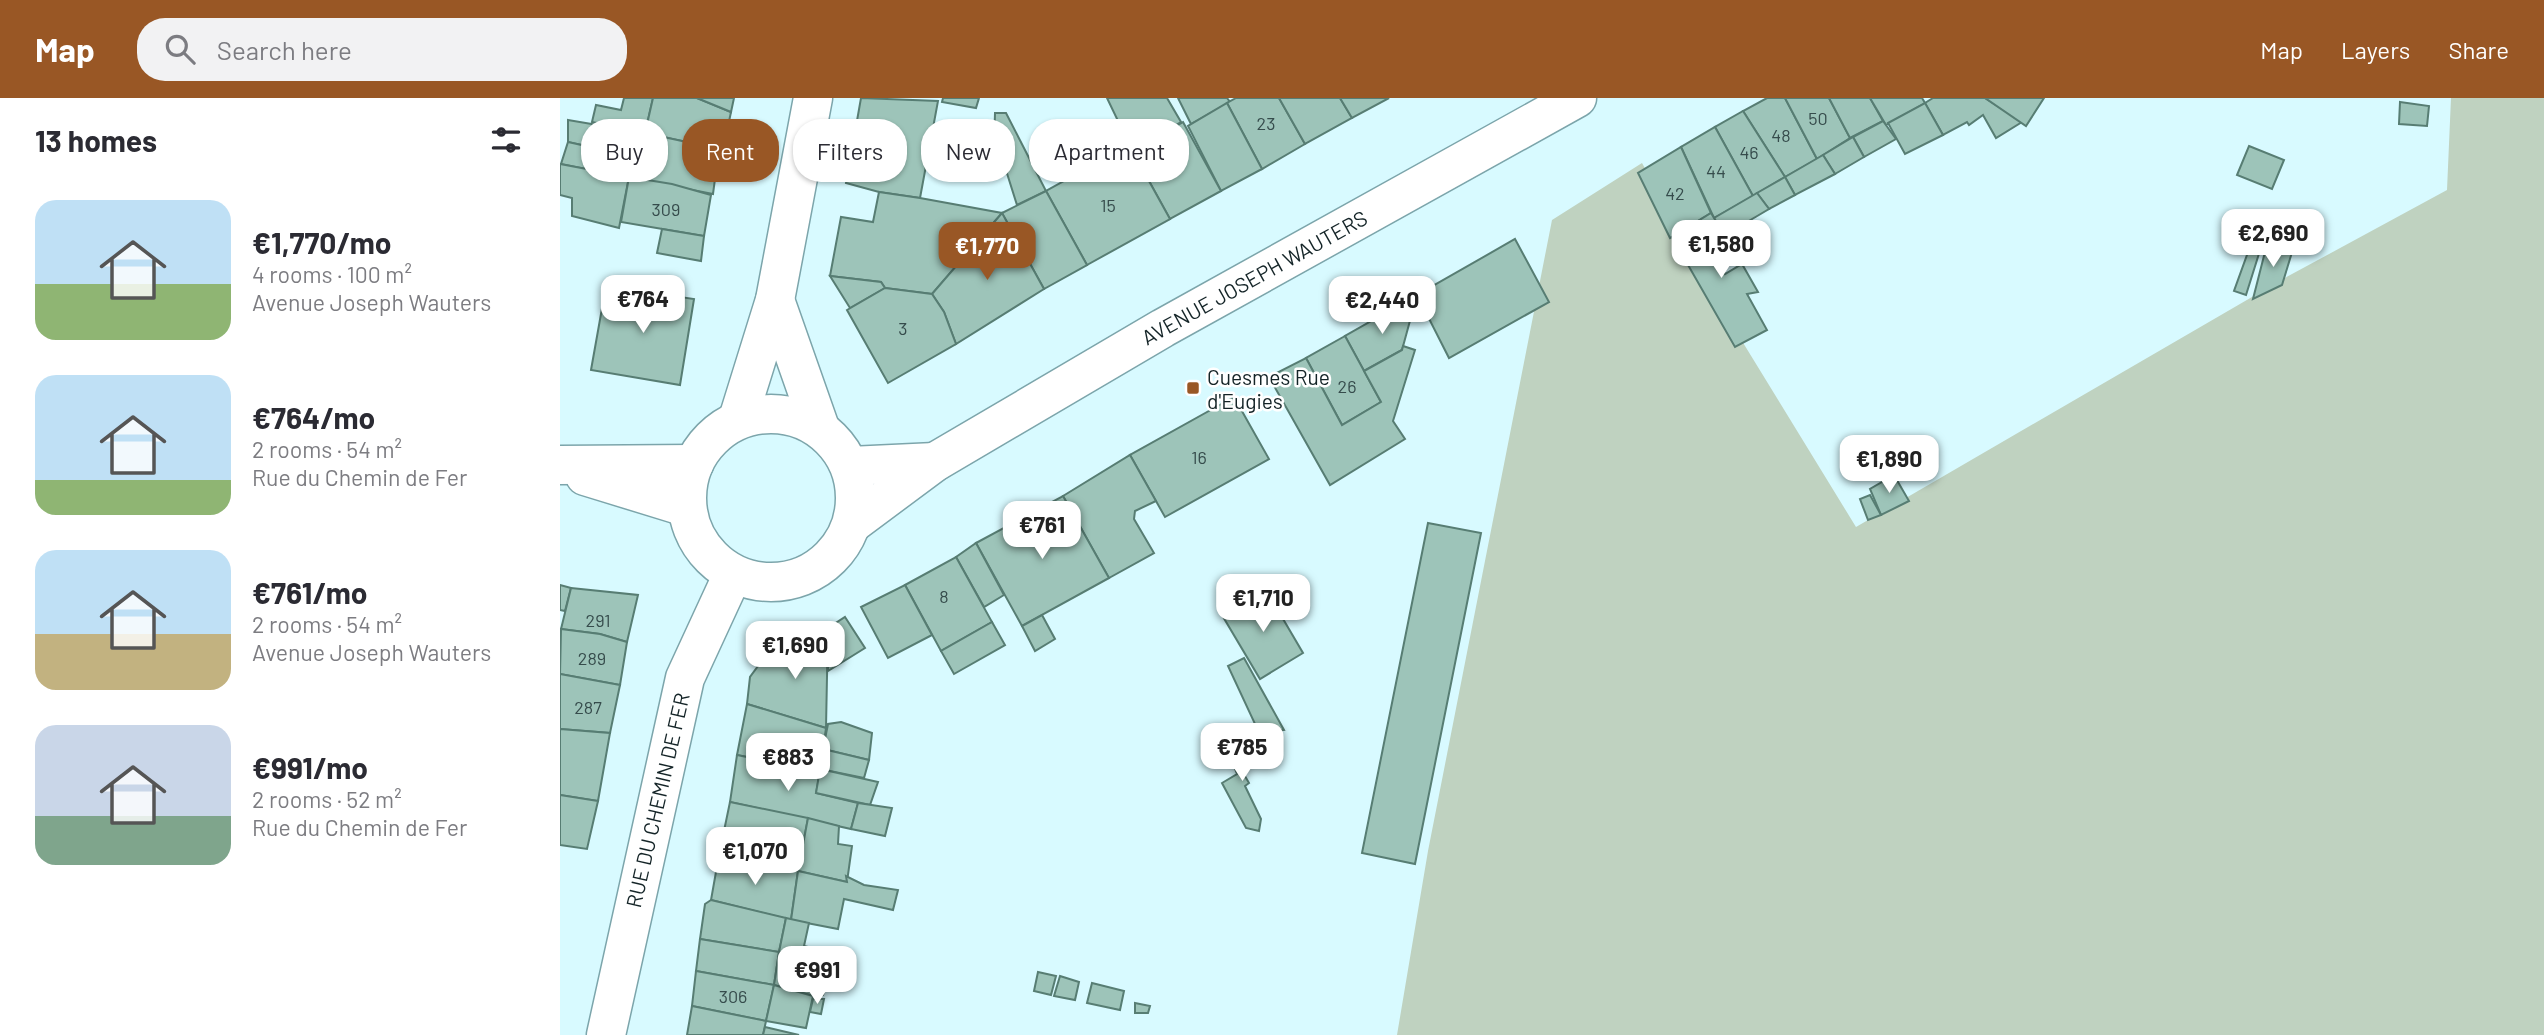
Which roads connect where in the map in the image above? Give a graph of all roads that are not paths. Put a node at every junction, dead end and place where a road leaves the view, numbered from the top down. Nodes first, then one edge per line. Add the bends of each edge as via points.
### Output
1 (813, 98) edge
2 (1577, 98) edge
3 (775, 300) junction
4 (738, 419) junction
5 (820, 428) junction
6 (935, 462) junction
7 (694, 464) junction
8 (560, 466) edge
9 (850, 466) junction
10 (686, 507) junction
11 (853, 523) junction
12 (733, 574) junction
13 (606, 1035) edge

1 - 3 main road
2 - 6 main road, AVENUE JOSEPH WAUTERS via 1163,328
3 - 4 main road
3 - 5 main road
4 - 5 main road via 764,414 793,416
4 - 7 main road via 703,447
5 - 9 main road via 834,440
6 - 9 main road, AVENUE JOSEPH WAUTERS
6 - 11 main road, AVENUE JOSEPH WAUTERS
7 - 8 main road
7 - 10 main road
8 - 10 main road
9 - 11 main road via 856,501
10 - 12 main road via 694,535
11 - 12 main road via 827,562 801,578 761,582
12 - 13 main road, RUE DU CHEMIN DE FER via 685,678

